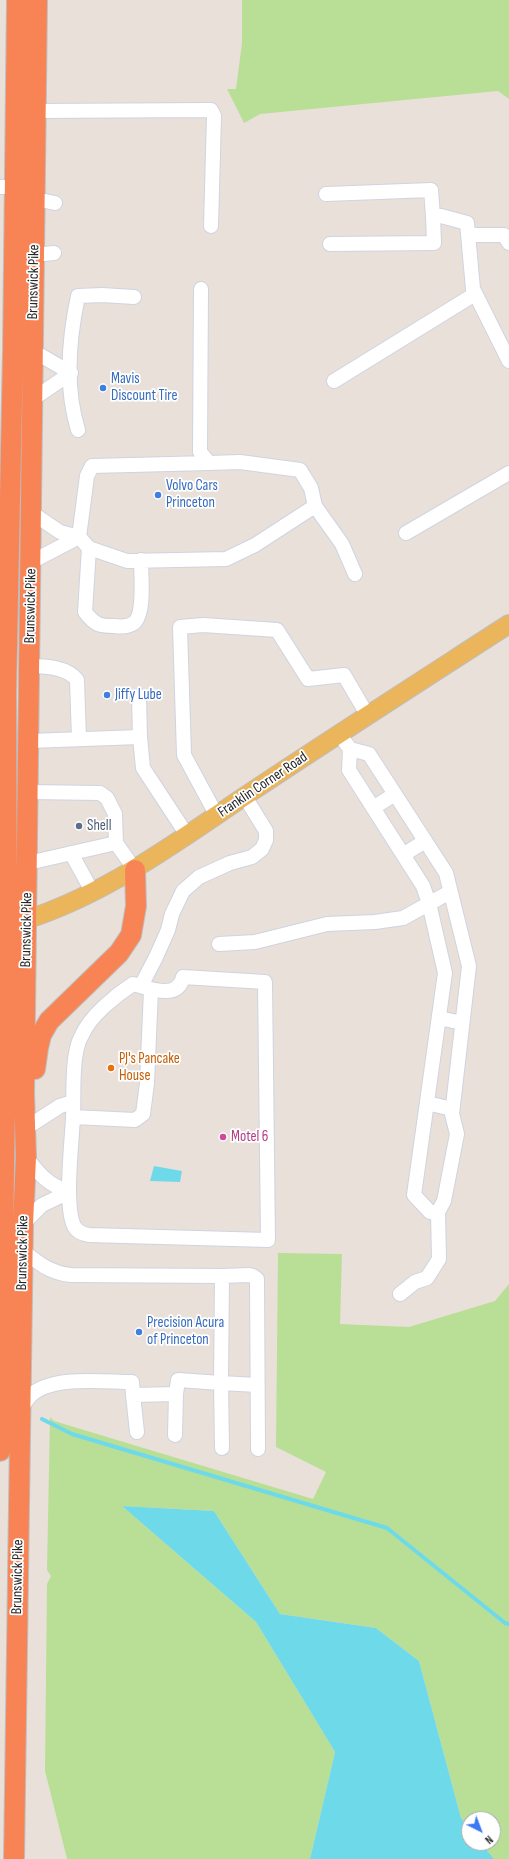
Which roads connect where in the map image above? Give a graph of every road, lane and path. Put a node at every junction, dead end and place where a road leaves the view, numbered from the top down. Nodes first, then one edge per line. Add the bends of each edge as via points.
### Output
1 (17, 0) edge
2 (37, 0) edge
3 (36, 111) junction
4 (8, 187) edge
5 (326, 194) dead end
6 (34, 198) junction
7 (55, 203) dead end
8 (433, 216) junction
9 (211, 226) dead end
10 (468, 229) junction
11 (509, 242) edge
12 (330, 244) dead end
13 (54, 253) dead end
14 (34, 255) junction
15 (201, 289) dead end
16 (475, 294) junction
17 (134, 297) dead end
18 (33, 351) junction
19 (7, 352) edge
20 (509, 361) edge
21 (71, 373) junction
22 (334, 381) dead end
23 (33, 399) junction
24 (78, 430) dead end
25 (208, 463) junction
26 (509, 473) edge
27 (315, 506) junction
28 (32, 513) junction
29 (406, 533) dead end
30 (79, 537) junction
31 (89, 548) junction
32 (141, 560) junction
33 (31, 562) junction
34 (355, 574) dead end
35 (509, 624) edge
36 (3, 657) edge
37 (30, 666) junction
38 (3, 693) edge
39 (139, 696) dead end
40 (368, 716) junction
41 (340, 734) junction
42 (140, 737) junction
43 (79, 739) junction
44 (29, 741) junction
45 (350, 749) junction
46 (29, 792) junction
47 (395, 794) junction
48 (245, 797) junction
49 (373, 808) junction
50 (216, 816) junction
51 (187, 836) junction
52 (425, 841) junction
53 (116, 843) junction
54 (71, 853) junction
55 (403, 854) junction
56 (28, 863) junction
57 (135, 870) junction
58 (450, 892) junction
59 (93, 893) junction
60 (429, 903) junction
61 (28, 920) junction
62 (3, 926) edge
63 (219, 944) dead end
64 (146, 988) junction
65 (3, 990) edge
66 (439, 1018) junction
67 (462, 1023) junction
68 (3, 1074) edge
69 (73, 1102) junction
70 (427, 1103) junction
71 (452, 1109) junction
72 (73, 1117) junction
73 (29, 1126) junction
74 (2, 1148) edge
75 (26, 1157) junction
76 (69, 1192) junction
77 (2, 1193) edge
78 (438, 1212) junction
79 (23, 1224) junction
80 (22, 1250) junction
81 (222, 1276) junction
82 (400, 1294) dead end
83 (1, 1314) edge
84 (1, 1371) edge
85 (220, 1383) junction
86 (257, 1385) junction
87 (176, 1394) junction
88 (133, 1395) junction
89 (20, 1411) junction
90 (137, 1432) dead end
91 (175, 1435) dead end
92 (222, 1448) dead end
93 (258, 1449) dead end
94 (0, 1451) edge
95 (14, 1859) edge

1 - 4 highway, Brunswick Pike
2 - 3 highway, Brunswick Pike
3 - 6 highway, Brunswick Pike
3 - 9 street via 211,110 214,116
4 - 19 highway, Brunswick Pike
5 - 8 street via 431,190
6 - 7 street
6 - 14 highway, Brunswick Pike
8 - 10 street via 441,216
8 - 12 street via 434,243
10 - 11 street via 504,235
10 - 16 street
13 - 14 street
14 - 18 highway, Brunswick Pike
15 - 25 street via 200,452
16 - 20 street
16 - 22 street
17 - 21 street via 78,296 72,324
18 - 21 street
18 - 23 highway, Brunswick Pike
19 - 36 highway, Brunswick Pike
21 - 23 street
21 - 24 street via 73,413
23 - 28 highway, Brunswick Pike
25 - 27 street via 240,462 300,470 311,488
25 - 30 street via 92,466 86,476
26 - 29 street
27 - 32 street via 255,545 226,558
27 - 34 street via 342,544
28 - 30 street via 60,532
28 - 33 highway, Brunswick Pike
30 - 31 street
30 - 33 street
31 - 32 street via 128,561
31 - 32 street via 85,612 99,626 125,627 135,622 141,612
33 - 37 highway, Brunswick Pike
35 - 40 main road, Franklin Corner Road
36 - 38 highway, Brunswick Pike
37 - 43 street via 49,667 74,675 77,680
37 - 44 highway, Brunswick Pike
38 - 62 highway, Brunswick Pike via 8,799
39 - 42 street
40 - 41 main road, Franklin Corner Road
40 - 50 street via 344,675 308,679 277,630 203,625 180,627 184,755
41 - 45 street
41 - 48 main road, Franklin Corner Road
42 - 43 street
42 - 51 street via 143,768
43 - 44 street
44 - 46 highway, Brunswick Pike
45 - 47 street via 369,754
45 - 49 street via 349,770
46 - 53 street via 100,793 107,798 114,814
46 - 56 highway, Brunswick Pike
47 - 49 street
47 - 52 street
48 - 50 main road, Franklin Corner Road
48 - 64 street via 266,831 262,849 252,857 230,863 199,877 183,891 172,914
49 - 55 street
50 - 51 main road, Franklin Corner Road
51 - 57 main road, Franklin Corner Road
52 - 55 street
52 - 58 street via 446,873
53 - 54 street
53 - 57 street
54 - 56 street
54 - 59 street
55 - 60 street via 423,886
56 - 61 highway, Brunswick Pike
57 - 59 main road, Franklin Corner Road
57 - 73 highway via 136,914 128,940 112,960 54,1014 42,1035 38,1048
58 - 60 street
58 - 67 street via 469,966
59 - 61 main road, Franklin Corner Road
60 - 63 street via 403,918 327,924 255,942
60 - 66 street via 445,974
61 - 62 main road, Franklin Corner Road
61 - 75 highway, Brunswick Pike via 24,1093
62 - 65 highway, Brunswick Pike
64 - 69 street via 133,984 120,992 82,1034 76,1052
64 - 72 street via 147,1083 143,1114 136,1120
64 - 76 street via 168,991 178,988 183,977 265,982 268,1240 82,1234 75,1228 72,1219
65 - 68 highway, Brunswick Pike
66 - 67 street
66 - 70 street
67 - 71 street
68 - 74 highway, Brunswick Pike
69 - 72 street
69 - 73 street via 60,1106
70 - 71 street
70 - 78 street via 414,1195 430,1212
71 - 78 street via 457,1134 444,1201
72 - 76 street
73 - 75 highway
74 - 77 highway, Brunswick Pike
75 - 76 street via 54,1187
75 - 79 highway, Brunswick Pike
76 - 79 street via 42,1205
77 - 83 highway, Brunswick Pike
78 - 82 street via 439,1259 427,1278 415,1282
79 - 80 highway, Brunswick Pike
80 - 81 street via 46,1269 66,1275
80 - 89 highway, Brunswick Pike
81 - 85 street
81 - 86 street via 249,1274 257,1279
83 - 84 highway, Brunswick Pike
84 - 94 highway, Brunswick Pike
85 - 86 street
85 - 87 street via 178,1380
85 - 92 street
86 - 93 street
87 - 88 street
87 - 91 street
88 - 89 street via 132,1382 61,1382 31,1395
88 - 90 street
89 - 95 highway, Brunswick Pike

